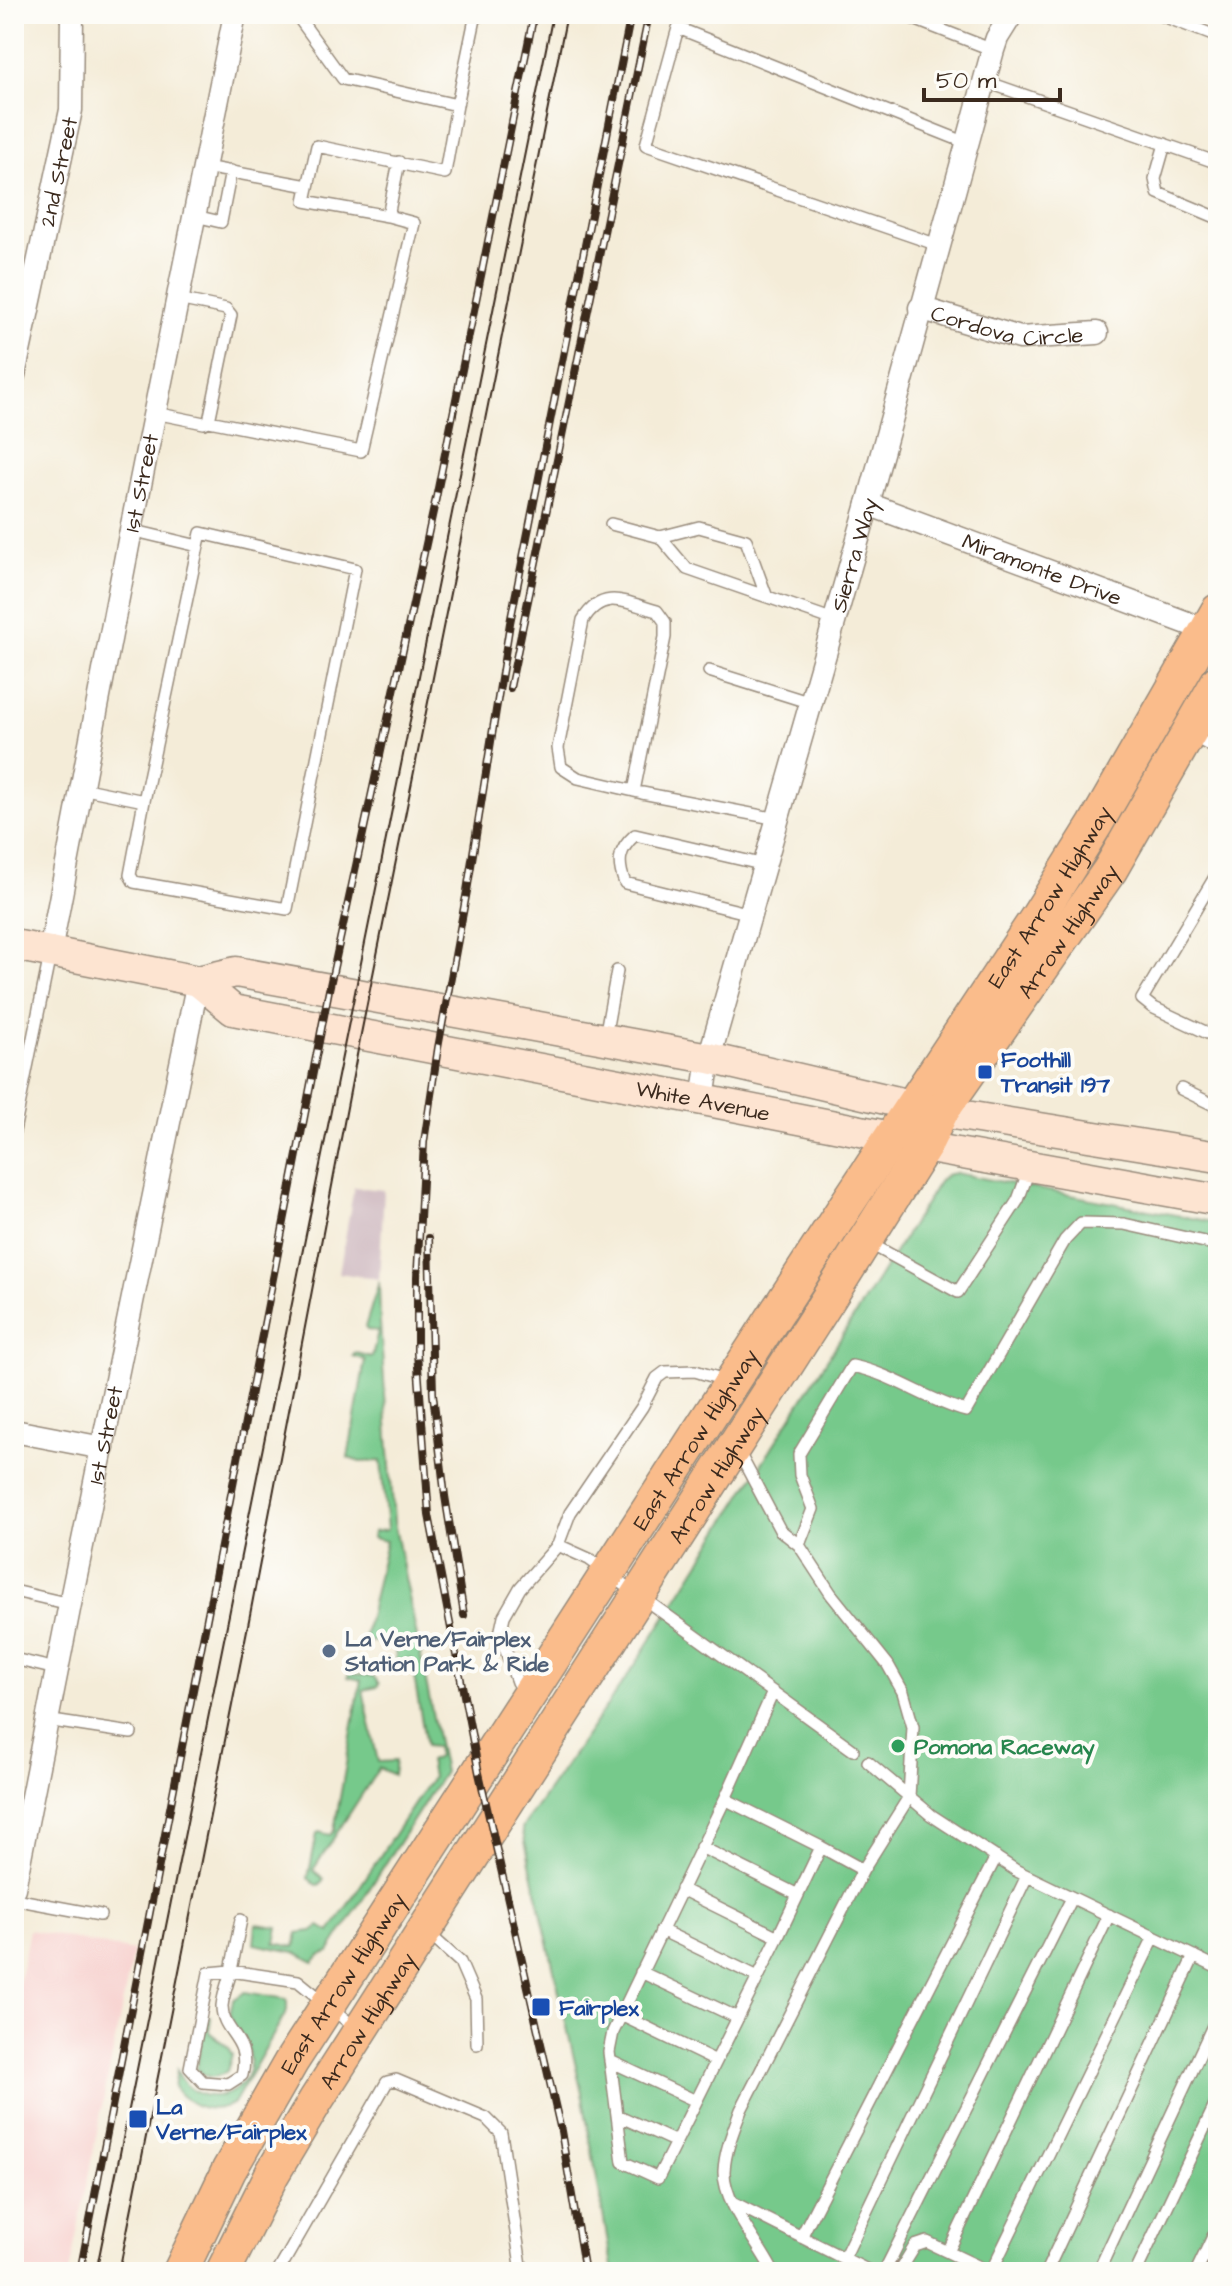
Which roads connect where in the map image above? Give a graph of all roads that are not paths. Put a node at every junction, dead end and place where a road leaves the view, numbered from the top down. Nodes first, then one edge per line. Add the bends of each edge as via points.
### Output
1 (72, 14) edge
2 (235, 14) edge
3 (296, 14) edge
4 (476, 14) edge
5 (901, 14) edge
6 (1012, 14) edge
7 (1158, 14) edge
8 (1218, 37) edge
9 (993, 50) junction
10 (984, 81) junction
11 (457, 105) junction
12 (967, 143) junction
13 (1165, 144) junction
14 (399, 162) junction
15 (1218, 163) edge
16 (205, 167) junction
17 (231, 171) junction
18 (308, 186) junction
19 (195, 216) junction
20 (388, 216) junction
21 (1218, 218) edge
22 (938, 245) junction
23 (178, 299) junction
24 (920, 308) junction
25 (1097, 333) dead end
26 (14, 375) edge
27 (155, 413) junction
28 (209, 421) junction
29 (868, 504) junction
30 (611, 524) dead end
31 (131, 530) junction
32 (660, 537) junction
33 (198, 546) junction
34 (766, 595) junction
35 (834, 620) junction
36 (1214, 625) edge
37 (709, 671) dead end
38 (1218, 682) edge
39 (811, 703) junction
40 (1187, 733) junction
41 (1218, 750) edge
42 (80, 788) junction
43 (634, 791) junction
44 (144, 801) junction
45 (778, 819) junction
46 (765, 865) junction
47 (1218, 872) edge
48 (751, 914) junction
49 (14, 945) edge
50 (50, 952) junction
51 (617, 971) dead end
52 (198, 981) junction
53 (605, 1038) junction
54 (1218, 1038) edge
55 (709, 1058) junction
56 (1181, 1089) dead end
57 (703, 1100) junction
58 (1218, 1107) edge
59 (926, 1109) junction
60 (14, 1131) edge
61 (891, 1137) junction
62 (924, 1147) junction
63 (1218, 1157) edge
64 (1030, 1166) junction
65 (1218, 1200) edge
66 (865, 1241) junction
67 (1218, 1245) edge
68 (732, 1382) junction
69 (14, 1431) edge
70 (735, 1445) junction
71 (103, 1448) junction
72 (558, 1545) junction
73 (799, 1545) junction
74 (607, 1574) junction
75 (14, 1591) edge
76 (638, 1595) junction
77 (70, 1604) junction
78 (14, 1659) edge
79 (56, 1669) junction
80 (773, 1692) junction
81 (528, 1696) junction
82 (46, 1720) junction
83 (131, 1733) dead end
84 (853, 1750) dead end
85 (868, 1762) dead end
86 (909, 1797) junction
87 (725, 1799) junction
88 (701, 1847) junction
89 (821, 1847) junction
90 (996, 1857) junction
91 (863, 1870) junction
92 (1027, 1876) junction
93 (14, 1888) edge
94 (681, 1889) junction
95 (798, 1895) junction
96 (1072, 1898) junction
97 (14, 1899) edge
98 (100, 1915) dead end
99 (1109, 1915) junction
100 (241, 1920) dead end
101 (425, 1930) junction
102 (661, 1930) junction
103 (778, 1937) junction
104 (1154, 1937) junction
105 (1194, 1956) junction
106 (1218, 1968) edge
107 (231, 1971) junction
108 (641, 1972) junction
109 (758, 1977) junction
110 (327, 2006) junction
111 (621, 2015) junction
112 (1218, 2015) edge
113 (738, 2018) junction
114 (361, 2031) junction
115 (477, 2044) dead end
116 (610, 2061) junction
117 (716, 2061) junction
118 (1218, 2099) edge
119 (696, 2101) junction
120 (617, 2115) junction
121 (676, 2142) junction
122 (732, 2202) junction
123 (1218, 2226) edge
124 (801, 2237) junction
125 (948, 2252) junction
126 (844, 2258) junction
127 (227, 2271) edge
128 (180, 2272) edge
129 (278, 2272) edge
130 (522, 2272) edge
131 (773, 2272) edge
132 (871, 2272) edge
133 (884, 2272) edge
134 (899, 2272) edge
135 (990, 2272) edge
136 (1046, 2272) edge
137 (1098, 2272) edge
138 (1136, 2272) edge
139 (1196, 2272) edge

1 - 26 street, 2nd Street via 71,110
2 - 16 street, 1st Street
3 - 11 lane via 343,79
4 - 11 lane
5 - 9 lane
6 - 9 street, Sierra Way
7 - 8 lane
9 - 10 street, Sierra Way
10 - 12 street, Sierra Way
10 - 13 lane
11 - 14 lane via 445,173
12 - 22 street, Sierra Way
12 - 22 lane via 678,28 646,145
13 - 15 lane
13 - 21 lane via 1155,179 1158,193
14 - 18 lane via 317,146
14 - 20 lane
16 - 17 lane
16 - 19 street, 1st Street
17 - 18 lane
17 - 19 lane via 221,222
18 - 20 lane via 305,201
19 - 23 street, 1st Street
20 - 28 lane via 414,223 361,451
22 - 24 street, Sierra Way
23 - 27 street, 1st Street
23 - 28 lane via 226,309 231,315
24 - 25 street, Cordova Circle via 1020,338
24 - 29 street, Sierra Way
27 - 28 lane
27 - 31 street, 1st Street
29 - 35 street, Sierra Way
29 - 36 street, Miramonte Drive
30 - 32 lane
31 - 33 lane
31 - 42 street, 1st Street
32 - 34 lane via 687,569
32 - 34 lane via 699,527 746,540
33 - 44 lane
33 - 44 lane via 201,533 355,569 287,909 134,882 130,875
34 - 35 lane
35 - 39 street, Sierra Way
36 - 59 main road, East Arrow Highway
37 - 39 lane
38 - 40 main road, Arrow Highway
39 - 45 street, Sierra Way
40 - 41 lane
40 - 59 main road, Arrow Highway via 1110,870
42 - 44 lane
42 - 50 street, 1st Street
43 - 43 lane via 578,778 561,767 558,748 583,620 592,605 610,598 657,611 665,622
43 - 45 lane
45 - 46 street, Sierra Way
46 - 48 street, Sierra Way
46 - 48 lane via 635,835 619,856 625,883
47 - 54 lane via 1142,999
48 - 55 street, Sierra Way
49 - 50 main road, White Avenue
50 - 52 main road, White Avenue
50 - 60 lane
51 - 53 lane
52 - 53 main road, White Avenue via 236,972
52 - 57 main road, White Avenue via 233,1010
52 - 71 street, 1st Street
53 - 55 main road, White Avenue
55 - 57 street, Sierra Way
55 - 59 main road, White Avenue
56 - 58 lane
57 - 61 main road, White Avenue
59 - 61 main road, East Arrow Highway
59 - 62 main road, Arrow Highway
59 - 63 main road, White Avenue
61 - 62 main road, White Avenue
61 - 68 main road, East Arrow Highway
62 - 64 main road, White Avenue
62 - 66 main road, Arrow Highway
64 - 65 main road, White Avenue
64 - 66 lane via 1018,1200 958,1292
66 - 70 main road, Arrow Highway
67 - 73 lane via 1124,1224 1081,1223 1065,1240 966,1411 875,1370 852,1366 799,1454 800,1475 813,1509
68 - 72 lane via 695,1371 665,1372 657,1378 570,1513
68 - 74 main road, East Arrow Highway
69 - 71 street
70 - 73 lane via 780,1530
70 - 76 main road, Arrow Highway
71 - 77 street, 1st Street
72 - 74 lane
72 - 81 lane via 520,1588 500,1634 517,1682
73 - 86 lane via 903,1692 913,1727
74 - 76 lane
74 - 81 main road, East Arrow Highway
75 - 77 lane
76 - 80 lane
76 - 101 main road, Arrow Highway
77 - 79 street, 1st Street
78 - 79 lane
79 - 82 street, 1st Street
80 - 84 lane
80 - 87 lane
81 - 110 main road, East Arrow Highway
82 - 83 lane
82 - 93 street, 1st Street
85 - 86 lane
86 - 90 lane
86 - 91 lane
87 - 88 lane
87 - 89 lane
88 - 94 lane
88 - 95 lane
89 - 91 lane
89 - 95 lane
90 - 92 lane
90 - 124 lane
91 - 122 lane via 741,2110 724,2173
92 - 96 lane
92 - 126 lane
94 - 102 lane
94 - 103 lane
95 - 103 lane
96 - 99 lane
96 - 133 lane
97 - 98 lane
99 - 104 lane
99 - 125 lane
100 - 107 lane
101 - 114 main road, Arrow Highway
101 - 115 lane via 460,1962 476,1999
102 - 108 lane
102 - 109 lane
103 - 109 lane
104 - 105 lane
104 - 135 lane
105 - 106 lane
105 - 136 lane
107 - 107 lane via 209,1973 190,2068 203,2082 215,2085 242,2075 245,2062 242,2045 224,2017
107 - 110 lane via 298,1981
108 - 111 lane
108 - 113 lane
109 - 113 lane
110 - 114 lane
110 - 128 main road, East Arrow Highway via 229,2170
111 - 116 lane
111 - 117 lane
112 - 137 lane
113 - 117 lane
114 - 127 main road, Arrow Highway via 272,2174
116 - 119 lane
116 - 120 lane
117 - 119 lane
118 - 138 lane
119 - 121 lane
120 - 121 lane
120 - 121 lane via 623,2162 658,2178
122 - 124 lane
122 - 131 lane
123 - 139 lane
124 - 126 lane
125 - 134 lane via 927,2242 915,2246
125 - 135 lane
126 - 132 lane
129 - 130 lane via 387,2082 396,2080 486,2118 501,2133

